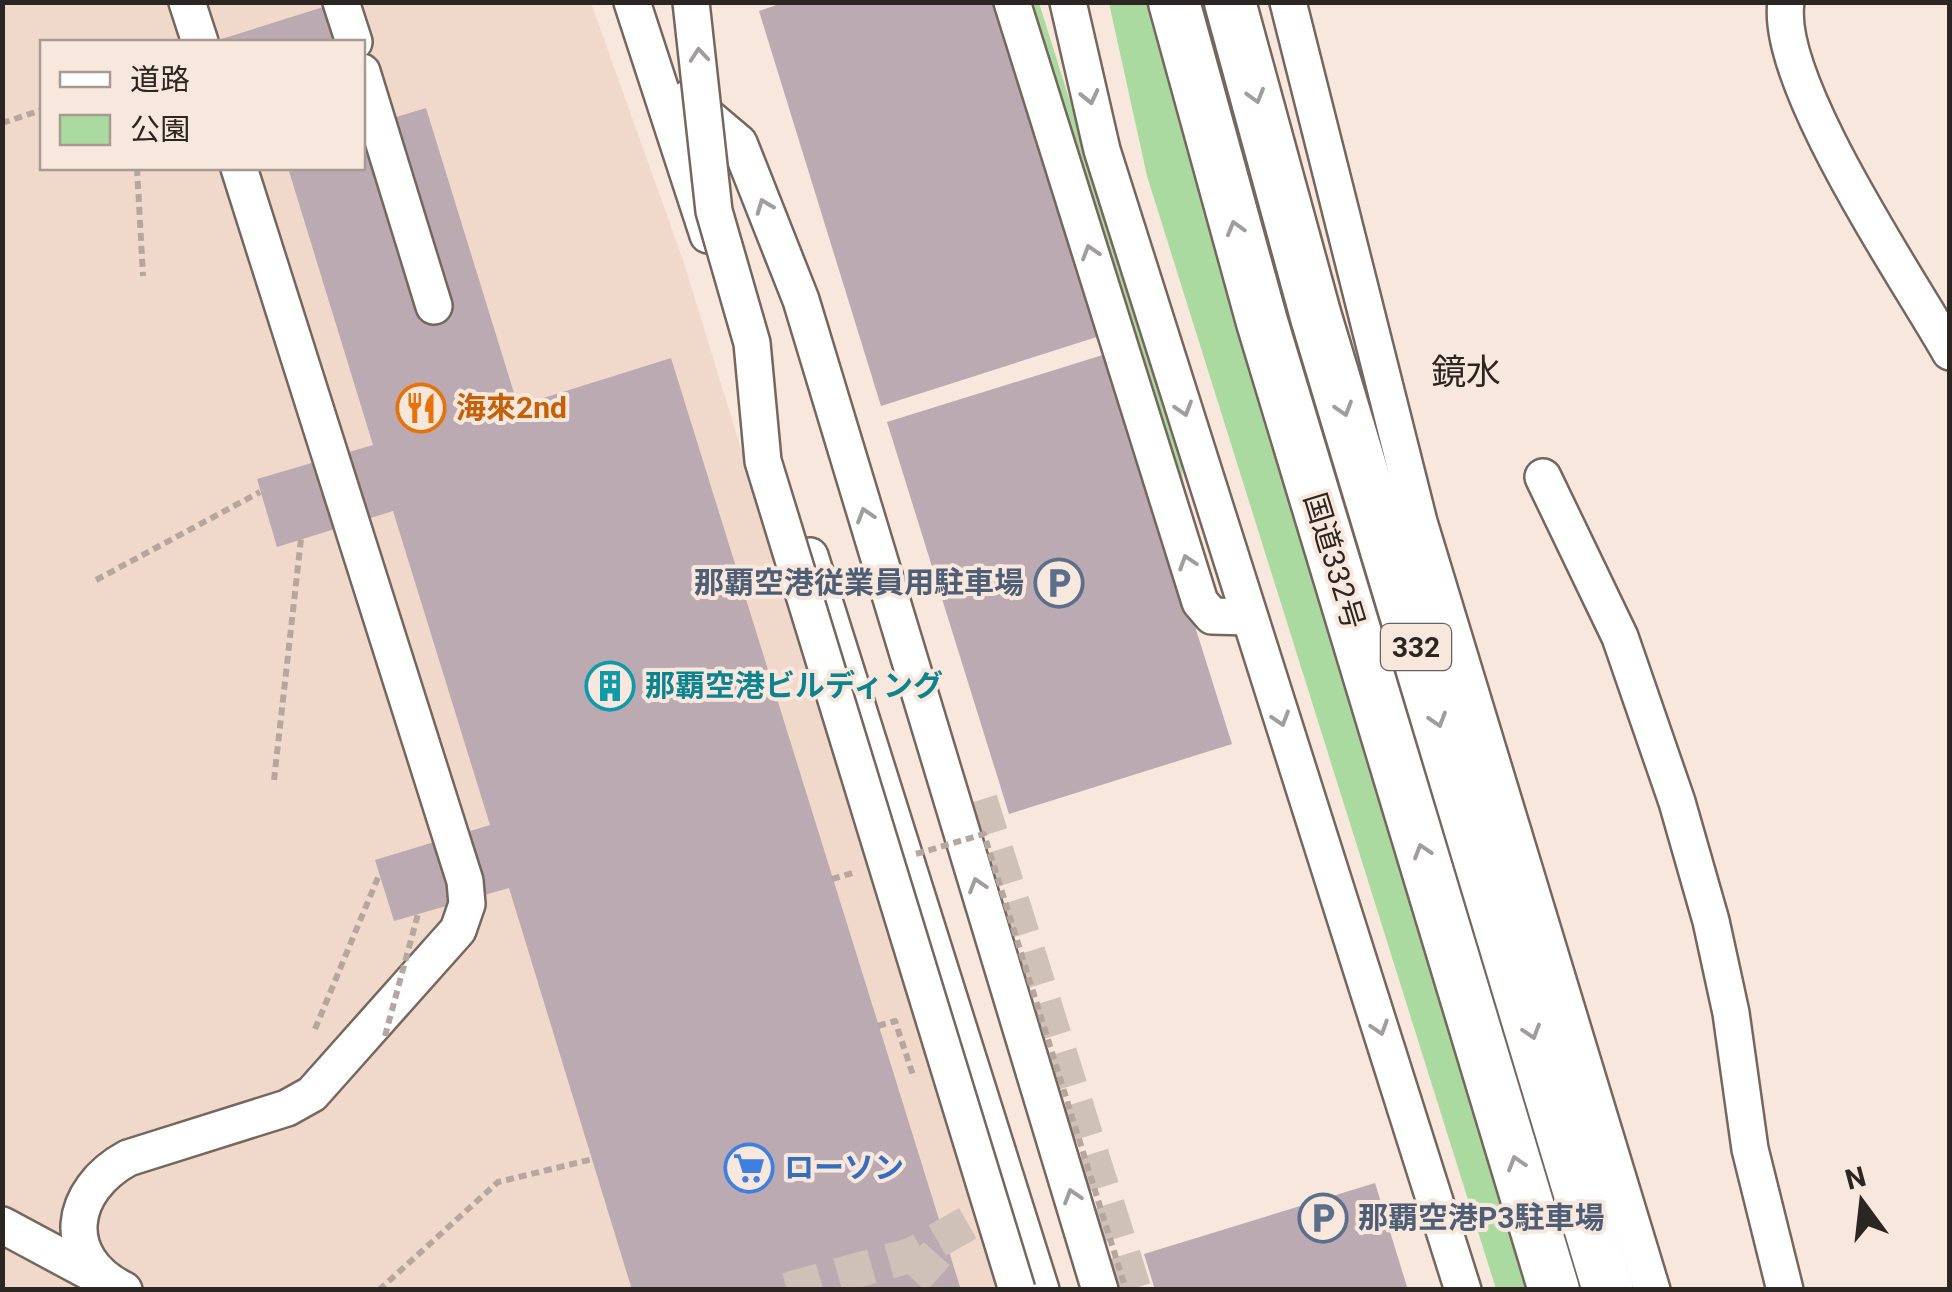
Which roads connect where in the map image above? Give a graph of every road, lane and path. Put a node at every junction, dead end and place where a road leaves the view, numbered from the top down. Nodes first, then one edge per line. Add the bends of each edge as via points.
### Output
1 (187, 2) edge
2 (341, 2) edge
3 (632, 2) edge
4 (691, 2) edge
5 (1012, 2) edge
6 (1068, 2) edge
7 (1174, 2) edge
8 (1230, 2) edge
9 (1288, 2) edge
10 (1786, 2) edge
11 (199, 40) edge
12 (353, 40) edge
13 (656, 72) junction
14 (365, 82) edge
15 (40, 111) edge
16 (2, 123) edge
17 (138, 170) edge
18 (240, 170) edge
19 (142, 276) dead end
20 (434, 306) dead end
21 (1950, 352) edge
22 (1544, 476) dead end
23 (260, 492) dead end
24 (301, 539) dead end
25 (96, 580) dead end
26 (1249, 618) junction
27 (274, 780) dead end
28 (908, 856) dead end
29 (870, 868) dead end
30 (380, 875) dead end
31 (832, 879) dead end
32 (418, 914) dead end
33 (316, 1029) dead end
34 (385, 1036) dead end
35 (593, 1159) dead end
36 (2, 1225) edge
37 (115, 1285) edge
38 (379, 1290) edge
39 (1018, 1290) edge
40 (1041, 1290) edge
41 (1100, 1290) edge
42 (1126, 1290) edge
43 (1464, 1290) edge
44 (1554, 1290) edge
45 (1608, 1290) edge
46 (1652, 1290) edge
47 (1785, 1290) edge

1 - 11 street
2 - 12 street
3 - 13 street
39 -> 4 street, bridge via 762,460 752,343 714,210
26 -> 5 street via 1212,616 1200,602
6 -> 26 street via 1102,150
44 -> 7 highway, 国道332号 / 332 via 1268,341
8 -> 45 highway, 国道332号 / 332 via 1316,317
9 - 46 street via 1419,522
10 - 21 street via 1803,84 1826,136
13 - 40 street
41 -> 13 street via 800,300 739,143
14 - 20 street
15 - 16 path
17 - 19 path
18 - 37 street via 467,904 458,930 312,1094 107,1169 88,1192 78,1223 82,1251
22 - 47 street via 1620,637 1711,920 1750,1149
23 - 25 path
24 - 27 path
26 -> 43 street
28 - 42 path, bridge via 984,834
29 - 31 path, bridge
30 - 33 path
32 - 34 path, bridge
35 - 38 path via 498,1182
36 - 37 street

